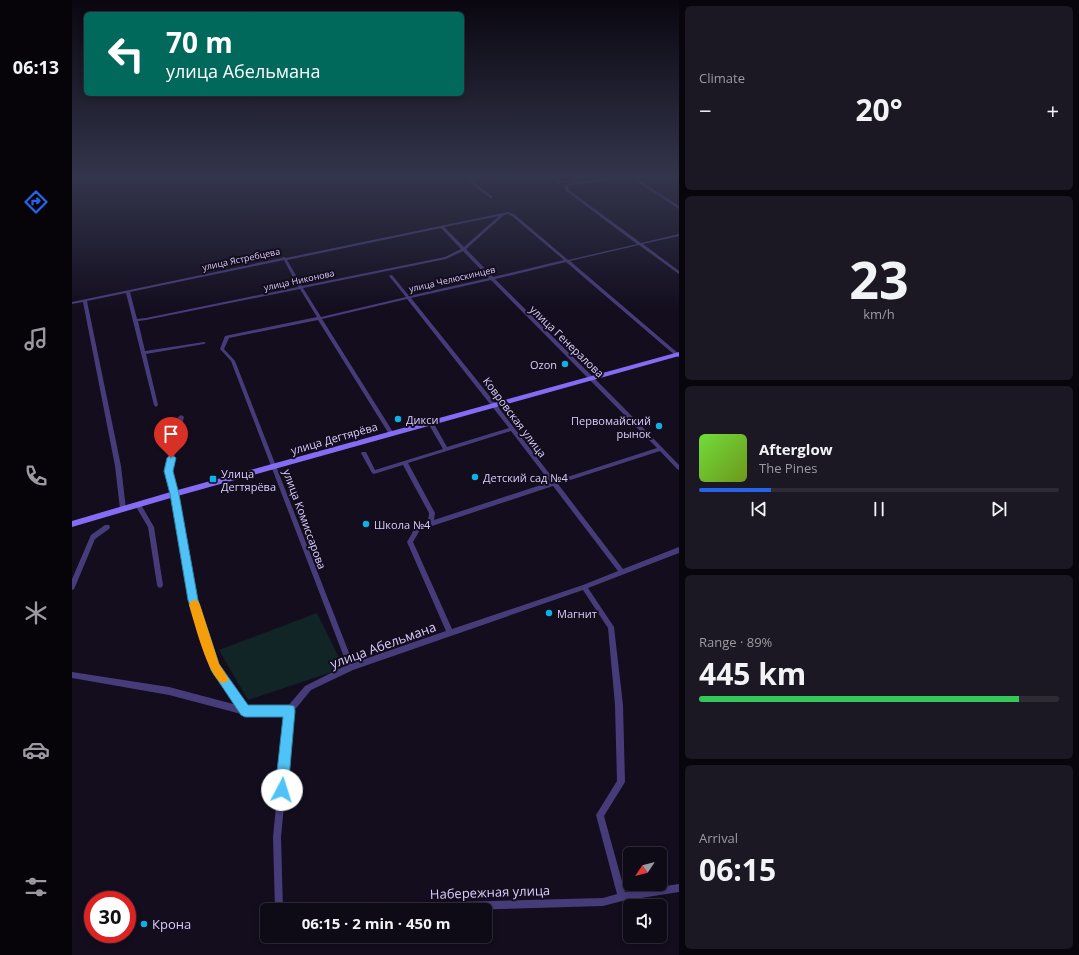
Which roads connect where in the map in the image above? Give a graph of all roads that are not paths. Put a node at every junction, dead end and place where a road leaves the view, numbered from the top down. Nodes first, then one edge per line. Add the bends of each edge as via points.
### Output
1 (469, 222) edge
2 (497, 222) edge
3 (521, 222) edge
4 (608, 222) edge
5 (442, 227) junction
6 (679, 235) edge
7 (641, 244) junction
8 (463, 250) junction
9 (284, 258) junction
10 (566, 261) junction
11 (679, 272) edge
12 (391, 276) dead end
13 (490, 278) junction
14 (301, 288) junction
15 (128, 291) junction
16 (407, 298) junction
17 (85, 300) junction
18 (72, 303) edge
19 (320, 318) junction
20 (136, 320) junction
21 (227, 337) joint
22 (204, 343) dead end
23 (143, 353) junction
24 (678, 355) edge
25 (593, 379) junction
26 (156, 405) dead end
27 (494, 405) junction
28 (181, 416) dead end
29 (431, 423) junction
30 (512, 429) junction
31 (391, 434) junction
32 (660, 449) junction
33 (446, 450) junction
34 (364, 453) dead end
35 (405, 463) junction
36 (275, 466) junction
37 (679, 468) edge
38 (553, 484) junction
39 (174, 494) junction
40 (138, 504) junction
41 (123, 509) junction
42 (111, 512) junction
43 (72, 521) edge
44 (431, 523) junction
45 (72, 524) edge
46 (107, 527) dead end
47 (679, 550) edge
48 (621, 571) junction
49 (160, 585) dead end
50 (72, 587) edge
51 (584, 587) junction
52 (450, 634) junction
53 (351, 667) junction
54 (72, 675) edge
55 (245, 711) junction
56 (289, 711) junction
57 (679, 888) edge
58 (622, 897) junction
59 (279, 903) edge
60 (492, 905) edge

1 - 5 street, улица Ястребцева
2 - 8 street, улица Никонова
3 - 10 street
4 - 7 street
5 - 8 street, улица Генералова
5 - 9 street, улица Ястребцева
6 - 7 street, улица Челюскинцев
7 - 10 street, улица Челюскинцев
7 - 11 street
8 - 13 street, улица Генералова
8 - 14 street, улица Никонова via 446,258
9 - 14 street
9 - 15 street, улица Ястребцева
10 - 13 street, улица Челюскинцев
10 - 24 street
12 - 16 street, Ковровская улица
13 - 16 street, улица Челюскинцев
13 - 25 street, улица Генералова
14 - 19 street
14 - 20 street, улица Никонова
15 - 17 street, улица Ястребцева
15 - 20 street
16 - 19 street, улица Челюскинцев
16 - 27 street, Ковровская улица
17 - 18 street, улица Ястребцева
17 - 41 street via 118,466
19 - 21 street, улица Челюскинцев
19 - 31 street
20 - 23 street
21 - 36 street, улица Комиссарова via 222,349 233,361
22 - 23 street
23 - 26 street
24 - 25 main road, улица Дегтярёва
25 - 27 main road, улица Дегтярёва
25 - 32 street, улица Генералова
27 - 29 main road, улица Дегтярёва
27 - 30 street, Ковровская улица
28 - 39 street via 168,471
29 - 31 main road, улица Дегтярёва
29 - 33 street
30 - 33 street
30 - 38 street, Ковровская улица
31 - 36 main road, улица Дегтярёва
32 - 37 street, улица Генералова
32 - 38 street
33 - 35 street
34 - 35 street via 374,472
35 - 44 street via 432,514
36 - 39 main road, улица Дегтярёва
36 - 53 street, улица Комиссарова
38 - 44 street
38 - 48 street, Ковровская улица
39 - 40 main road, улица Дегтярёва
39 - 55 street via 193,600 215,666
40 - 41 main road, улица Дегтярёва
40 - 49 street via 151,527
41 - 42 main road, улица Дегтярёва
42 - 43 main road
42 - 45 main road
44 - 52 street via 418,528 410,542
46 - 50 street via 93,537
47 - 48 street, улица Абельмана
48 - 51 street, улица Абельмана
51 - 52 street, улица Абельмана
51 - 58 street via 611,627 619,705 621,782 600,815
52 - 53 street, улица Абельмана
53 - 56 street, улица Абельмана via 308,688
54 - 55 street via 169,691
55 - 56 street
56 - 59 street via 277,837
57 - 58 street, Набережная улица
58 - 60 street, Набережная улица via 603,902

